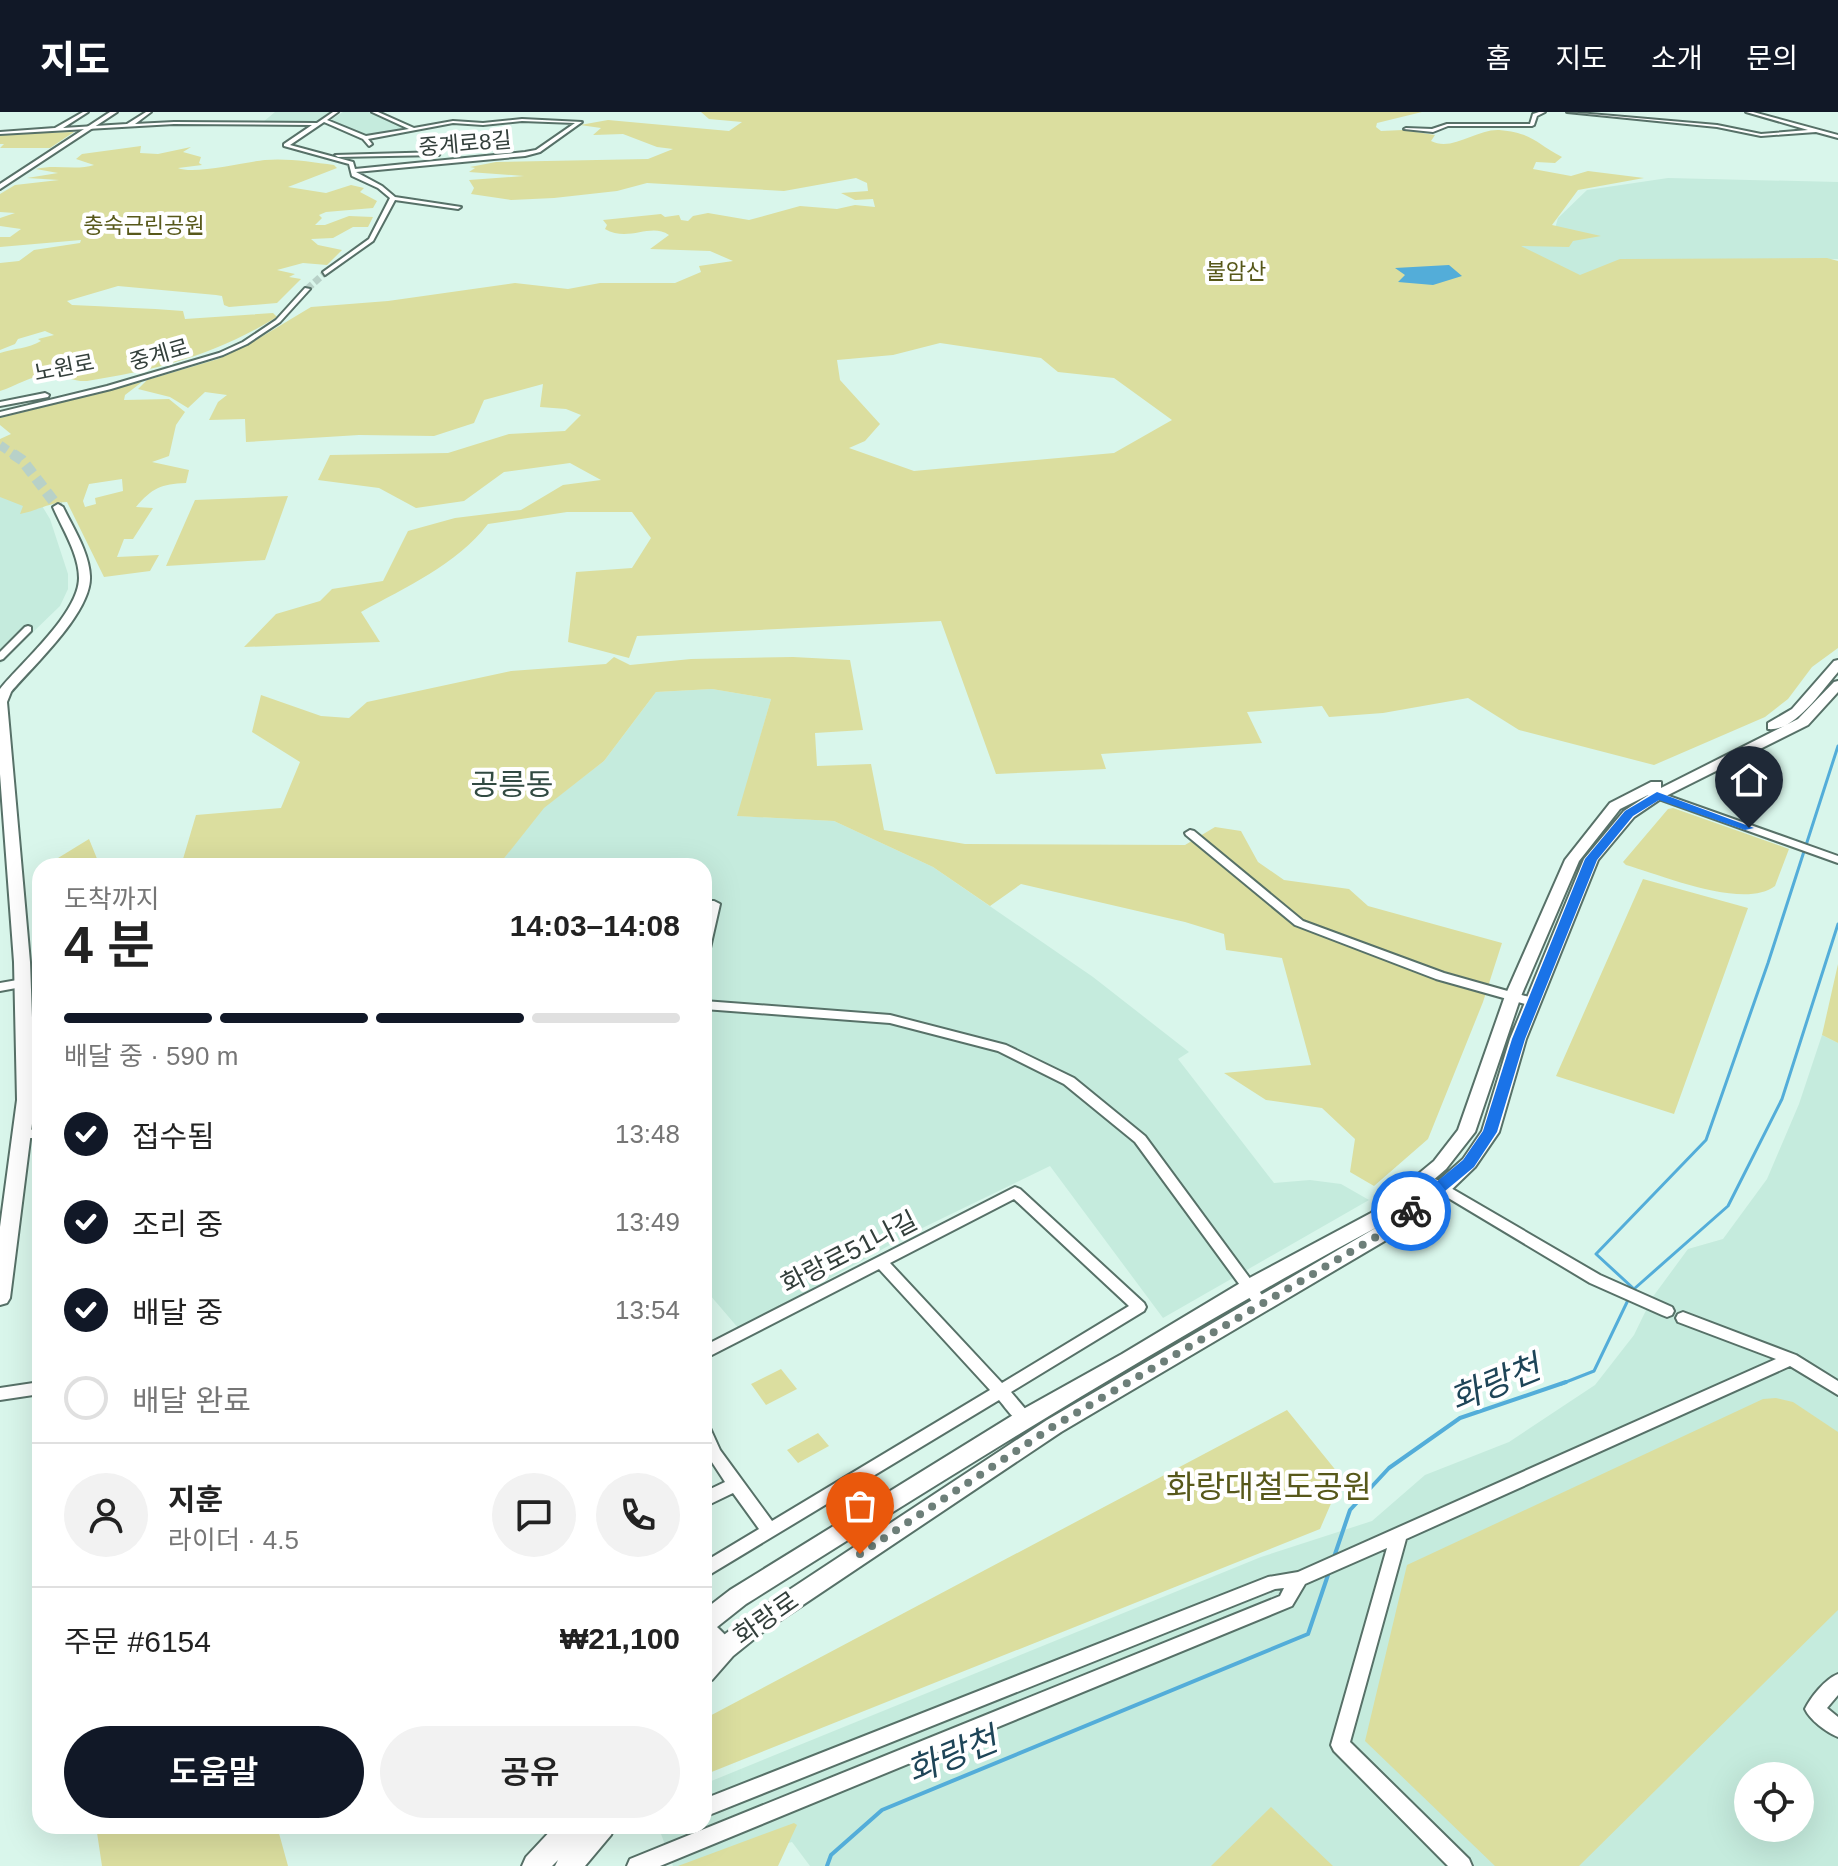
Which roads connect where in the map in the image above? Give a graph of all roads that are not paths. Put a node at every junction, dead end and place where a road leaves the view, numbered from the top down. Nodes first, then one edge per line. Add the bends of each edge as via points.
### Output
1 (86, 112) edge
2 (114, 112) edge
3 (149, 112) edge
4 (336, 112) edge
5 (374, 112) edge
6 (433, 112) edge
7 (1543, 112) edge
8 (1569, 112) edge
9 (1646, 112) edge
10 (1748, 112) edge
11 (1600, 116) junction
12 (320, 122) junction
13 (456, 122) junction
14 (128, 126) junction
15 (414, 129) junction
16 (1406, 129) dead end
17 (87, 130) junction
18 (1816, 131) junction
19 (53, 132) junction
20 (0, 133) edge
21 (1838, 137) edge
22 (365, 138) junction
23 (368, 153) junction
24 (439, 153) dead end
25 (358, 154) junction
26 (332, 155) junction
27 (352, 168) junction
28 (0, 187) edge
29 (393, 198) junction
30 (458, 207) dead end
31 (390, 209) junction
32 (396, 216) dead end
33 (325, 273) tunnel mouth
34 (307, 289) tunnel mouth
35 (138, 379) junction
36 (0, 404) edge
37 (0, 414) edge
38 (58, 507) tunnel mouth
39 (28, 629) dead end
40 (0, 657) edge
41 (1838, 664) edge
42 (1838, 685) edge
43 (1651, 793) junction
44 (1190, 833) dead end
45 (1838, 860) edge
46 (23, 983) junction
47 (0, 987) edge
48 (1513, 996) junction
49 (1532, 1002) junction
50 (712, 1006) edge
51 (32, 1134) edge
52 (1425, 1178) junction
53 (1442, 1188) junction
54 (881, 1262) junction
55 (1249, 1287) junction
56 (0, 1295) edge
57 (1261, 1303) junction
58 (1665, 1310) dead end
59 (1683, 1318) dead end
60 (712, 1349) edge
61 (1791, 1359) junction
62 (32, 1389) edge
63 (1838, 1389) edge
64 (1002, 1391) junction
65 (0, 1394) edge
66 (1033, 1414) junction
67 (712, 1446) edge
68 (735, 1484) junction
69 (712, 1496) edge
70 (769, 1530) junction
71 (1399, 1533) junction
72 (712, 1566) edge
73 (1299, 1579) junction
74 (712, 1619) edge
75 (712, 1634) edge
76 (725, 1648) junction
77 (712, 1663) edge
78 (1838, 1682) edge
79 (1838, 1728) edge
80 (712, 1805) edge
81 (565, 1834) edge
82 (595, 1834) edge
83 (535, 1866) edge
84 (568, 1866) edge
85 (637, 1866) edge
86 (1462, 1866) edge

1 - 19 street
2 - 17 main road
3 - 14 street
4 - 12 street
5 - 15 street
6 - 13 street via 468,118
7 - 16 street via 1535,115 1532,125
8 - 11 street
9 - 11 street
10 - 18 street
11 - 18 street via 1761,135
12 - 14 street
12 - 22 street
12 - 26 street via 286,145
13 - 15 street, 중계로8길
13 - 27 street, 중계로8길 via 580,122 525,154
14 - 17 street
15 - 22 street, 중계로8길
17 - 19 street
17 - 28 main road
18 - 21 street
19 - 20 street
22 - 23 street
23 - 24 street
23 - 25 street
25 - 26 street
25 - 27 street
26 - 27 street
27 - 29 street
29 - 30 street
29 - 31 street
31 - 32 street
31 - 33 street via 371,240
34 - 35 street, 중계로 via 278,321 245,343
35 - 36 street, 노원로
35 - 37 street, 중계로
38 - 46 main road via 84,587 1,702
39 - 40 street
41 - 43 main road, 화랑로 via 1797,712
42 - 43 main road, 화랑로 via 1803,722
43 - 45 street
43 - 48 main road, 화랑로 via 1615,806 1572,860
43 - 49 main road, 화랑로 via 1591,859
44 - 48 street via 1299,923 1440,976
46 - 47 street
46 - 51 main road
48 - 49 street
48 - 52 main road, 화랑로 via 1466,1132
49 - 53 main road, 화랑로 via 1490,1132 1469,1163
50 - 55 street via 890,1019 1002,1048 1069,1081 1140,1139
51 - 56 main road
52 - 53 street
52 - 55 main road, 화랑로 via 1378,1218
53 - 57 main road, 화랑로 via 1381,1234
53 - 58 street via 1595,1279
54 - 60 street, 화랑로51나길
54 - 64 street
54 - 64 street, 화랑로51나길 via 1015,1192 1139,1307
55 - 57 street
55 - 66 main road, 화랑로
57 - 76 main road, 화랑로 via 1033,1439
59 - 61 street
61 - 63 street
61 - 71 street
62 - 65 street
64 - 66 street
64 - 70 street
66 - 74 main road, 화랑로 via 738,1597
67 - 68 street
68 - 69 street
68 - 70 street
70 - 72 street
71 - 73 street
71 - 86 street via 1340,1745
73 - 80 street via 1274,1582
73 - 85 street via 1286,1601
75 - 76 street
76 - 77 main road, 화랑로
78 - 79 street via 1814,1709
81 - 83 main road
82 - 84 main road

